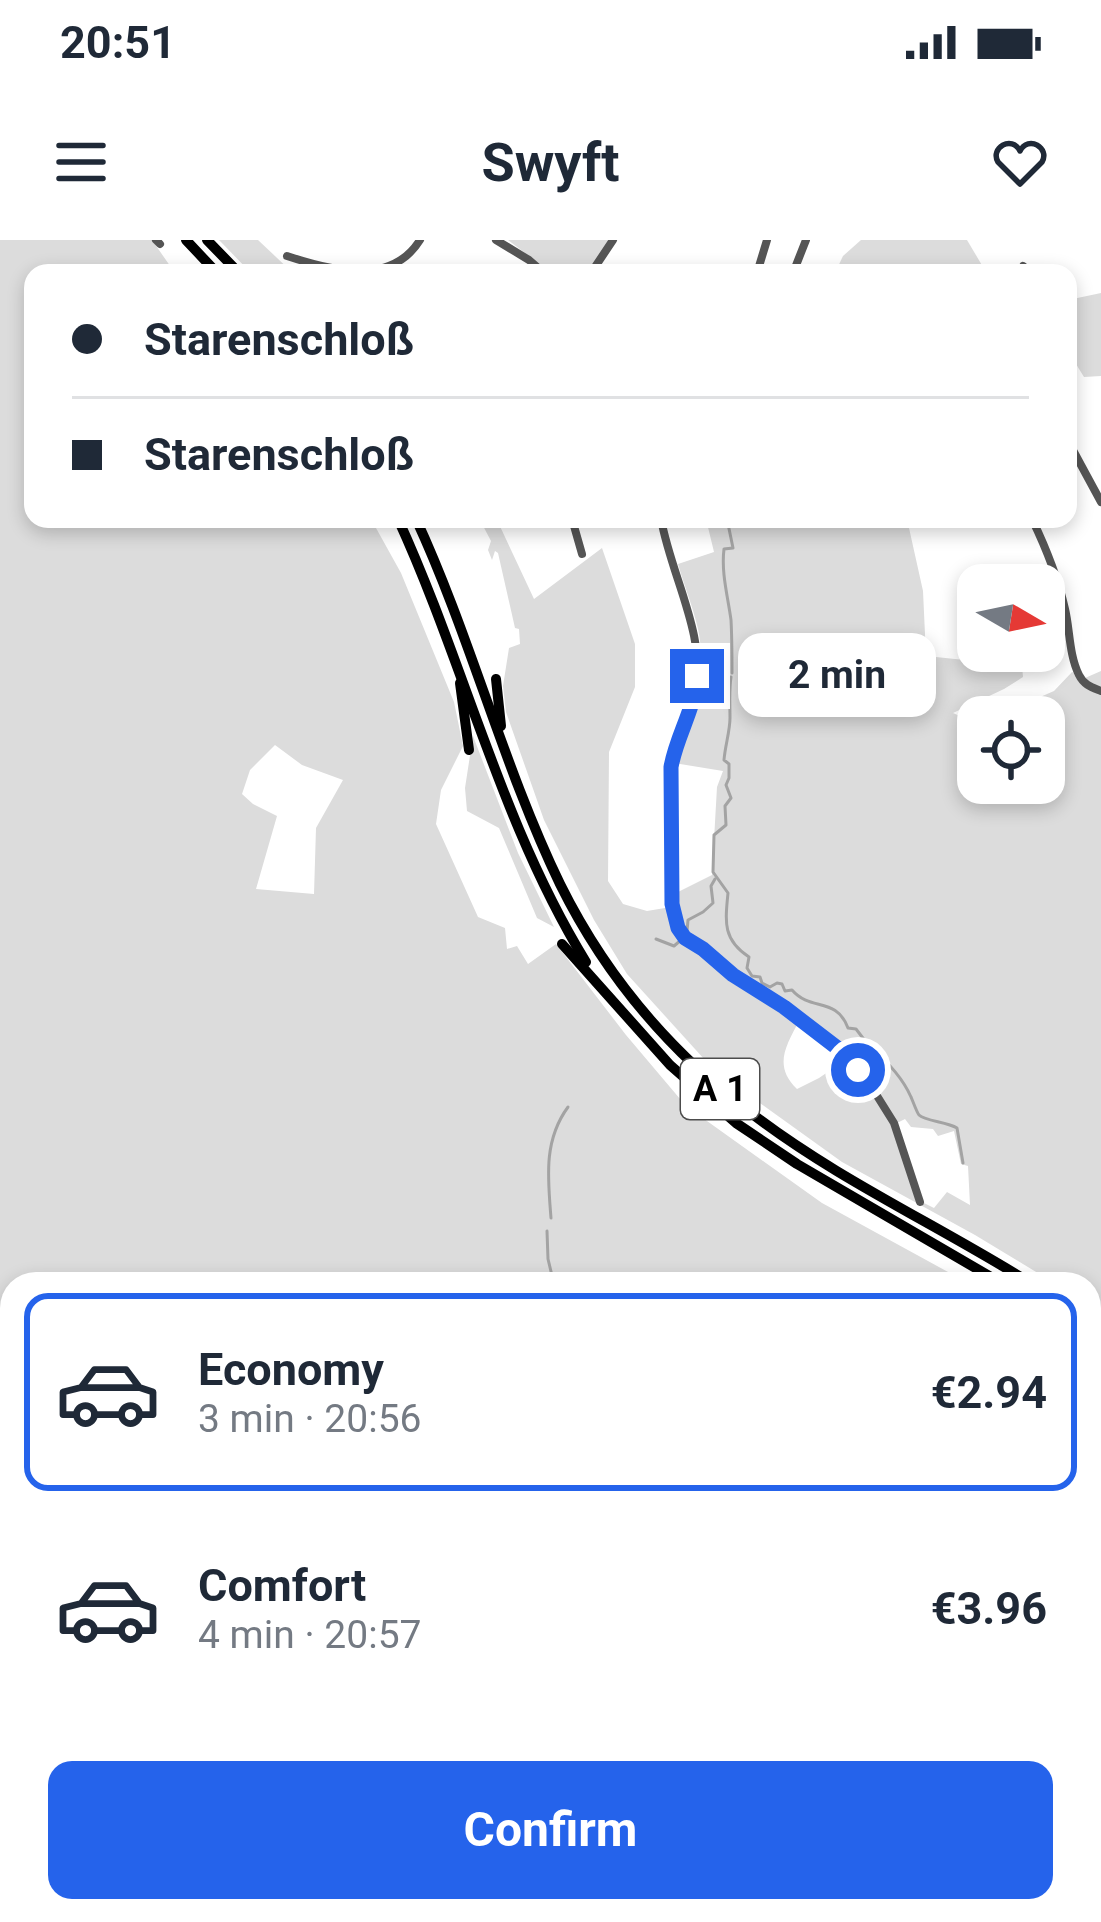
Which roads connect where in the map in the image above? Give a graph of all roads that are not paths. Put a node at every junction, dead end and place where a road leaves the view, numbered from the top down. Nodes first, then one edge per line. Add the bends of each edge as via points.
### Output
1 (185, 240) edge
2 (207, 240) edge
3 (421, 240) edge
4 (496, 240) edge
5 (287, 256) dead end
6 (209, 264) edge
7 (230, 264) edge
8 (312, 264) edge
9 (388, 264) edge
10 (534, 264) edge
11 (1077, 458) edge
12 (1101, 502) edge
13 (402, 528) edge
14 (420, 528) edge
15 (575, 528) edge
16 (664, 528) edge
17 (1036, 528) edge
18 (582, 554) dead end
19 (457, 662) junction
20 (496, 679) dead end
21 (1101, 691) edge
22 (502, 741) junction
23 (469, 750) dead end
24 (562, 944) dead end
25 (600, 985) junction
26 (915, 1207) junction
27 (982, 1272) edge
28 (1012, 1272) edge

1 - 6 highway
2 - 7 highway
3 - 9 street
4 - 10 street
5 - 8 street
11 - 12 street
13 - 19 highway, A 1
14 - 22 highway, A 1
15 - 18 street
16 - 26 street via 696,635 696,695 671,767 678,928 840,1050 869,1083 894,1123
17 - 21 street via 1077,670
19 - 23 highway
19 - 25 highway, A 1 via 532,863
20 - 22 highway
22 - 26 highway, A 1 via 576,915 642,1010 753,1115 813,1156
24 - 25 highway
25 - 27 highway, A 1 via 670,1065 736,1123
26 - 28 highway, A 1

